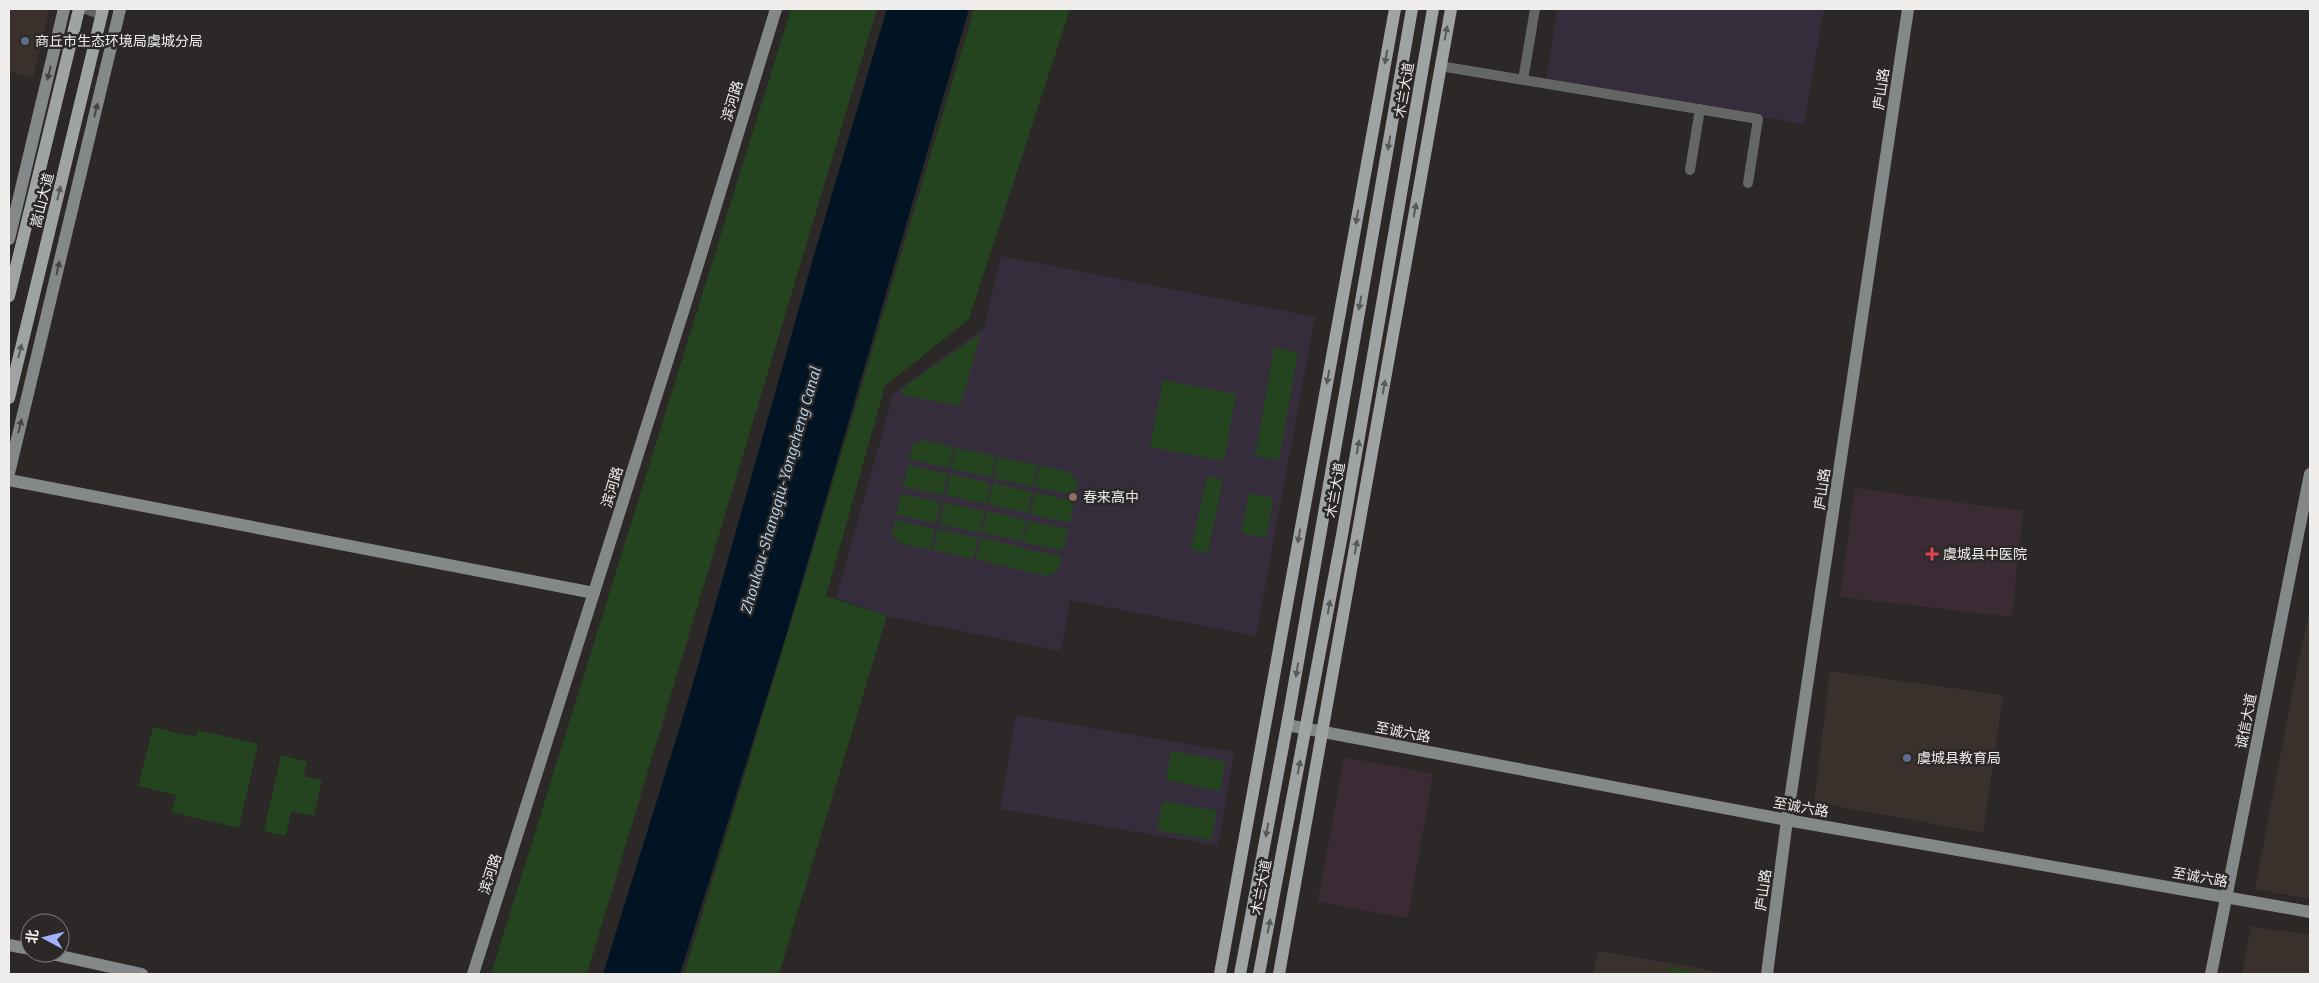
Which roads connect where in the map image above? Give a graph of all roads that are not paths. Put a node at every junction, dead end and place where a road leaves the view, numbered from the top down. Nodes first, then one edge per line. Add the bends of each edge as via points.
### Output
1 (64, 9) edge
2 (79, 9) edge
3 (86, 9) edge
4 (120, 9) edge
5 (776, 9) edge
6 (1395, 9) edge
7 (1412, 9) edge
8 (1433, 9) edge
9 (1450, 9) edge
10 (1535, 9) edge
11 (1908, 9) edge
12 (103, 12) edge
13 (1440, 66) junction
14 (1523, 80) junction
15 (1700, 110) junction
16 (1690, 170) dead end
17 (1748, 183) dead end
18 (9, 239) edge
19 (9, 296) edge
20 (9, 398) edge
21 (9, 473) edge
22 (2310, 474) edge
23 (9, 480) edge
24 (594, 593) junction
25 (1288, 725) junction
26 (1307, 728) junction
27 (1323, 732) junction
28 (1787, 820) junction
29 (2227, 897) junction
30 (2310, 912) edge
31 (70, 958) edge
32 (142, 974) edge
33 (473, 974) edge
34 (1220, 974) edge
35 (1240, 974) edge
36 (1260, 974) edge
37 (1279, 974) edge
38 (1767, 974) edge
39 (2211, 974) edge

1 -> 18 street
2 - 19 main road, 嵩山大道
3 - 12 street
21 -> 4 street
5 - 24 street, 滨河路
6 -> 34 main road
7 -> 25 main road, 木兰大道
26 -> 8 main road, 木兰大道
13 -> 9 main road
10 - 14 street
11 - 28 street, 庐山路
20 -> 12 main road, 嵩山大道
13 - 14 street
27 -> 13 main road
14 - 15 street
15 - 16 street
15 - 17 street via 1758,119
22 - 29 street, 诚信大道
23 - 24 street
24 - 33 street, 滨河路
25 - 26 street, 至诚六路
25 -> 35 main road, 木兰大道
26 - 27 street, 至诚六路
36 -> 26 main road, 木兰大道
27 - 28 street, 至诚六路
27 - 37 main road
28 - 29 street, 至诚六路
28 - 38 street, 庐山路
29 - 30 street, 至诚六路
29 - 39 street, 诚信大道
31 - 32 street

